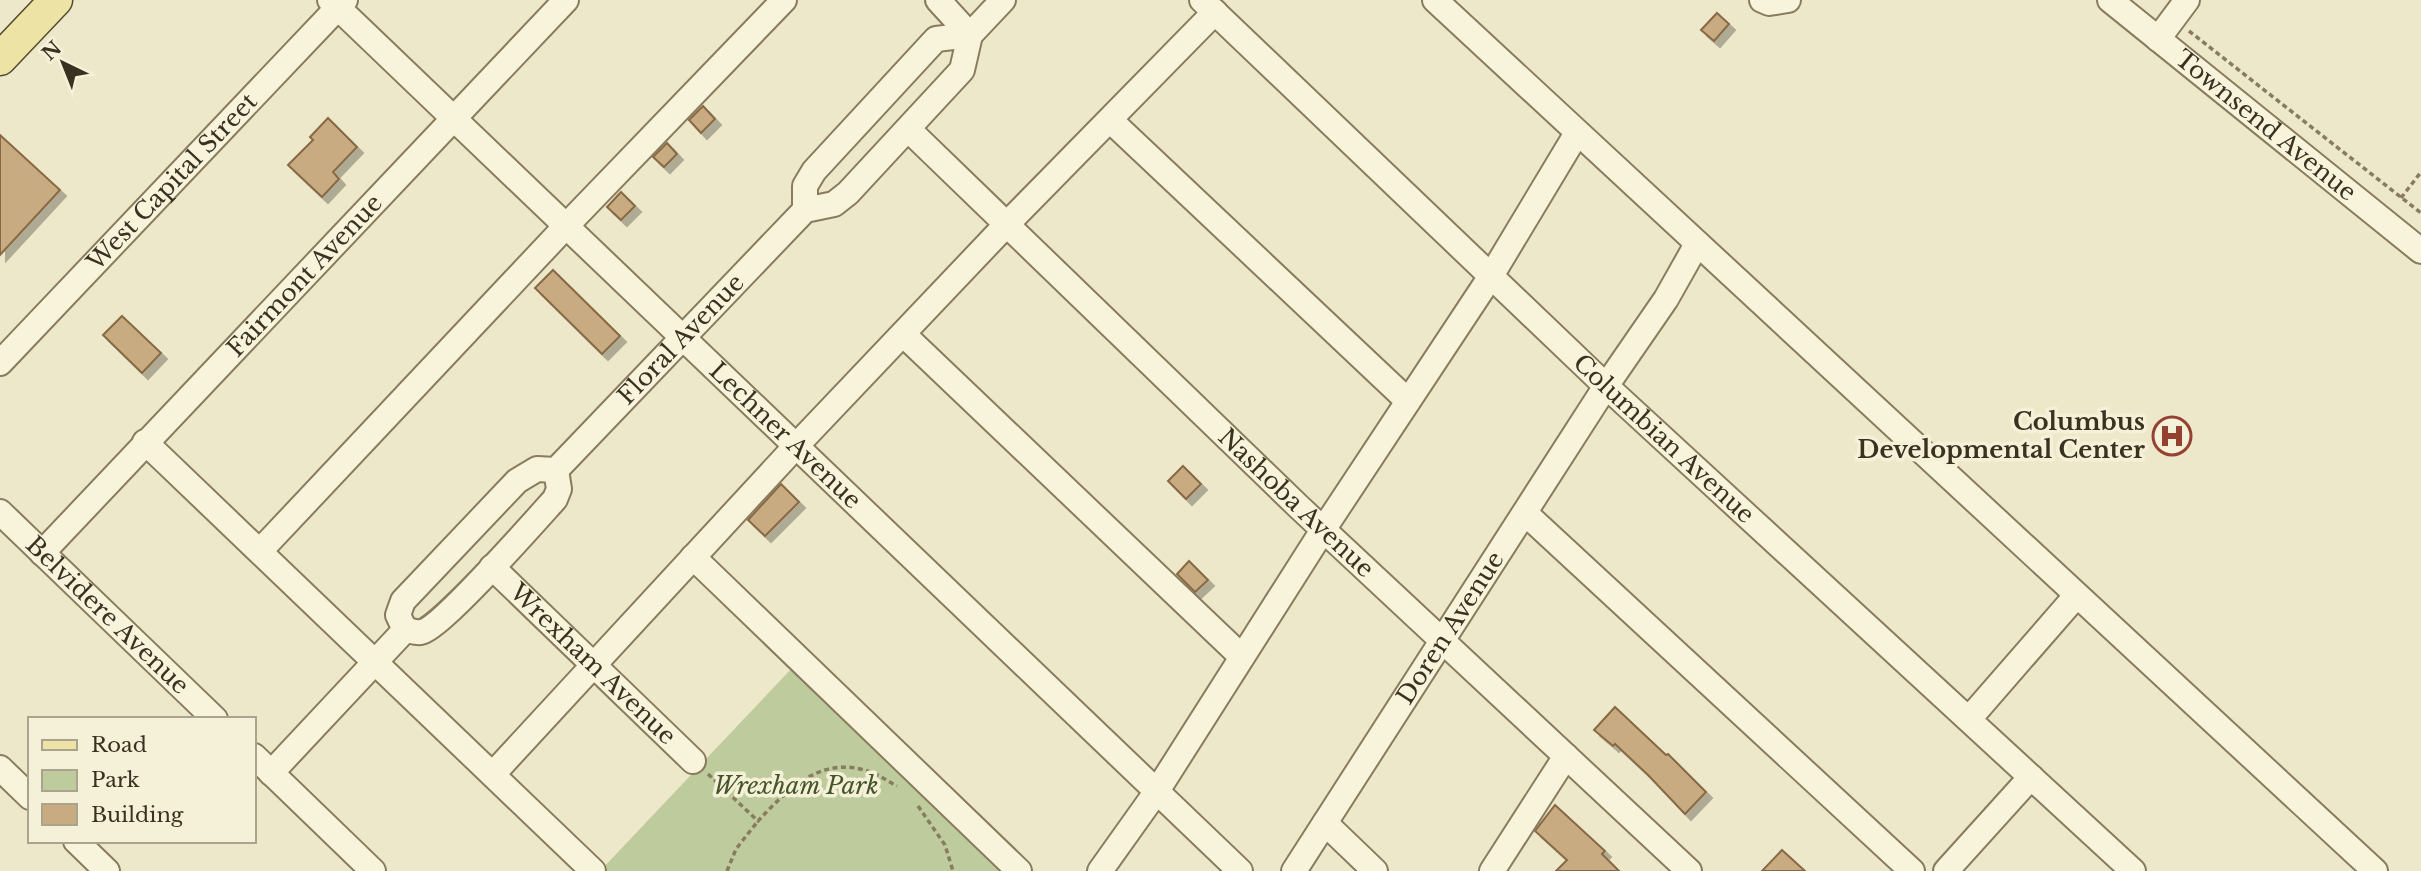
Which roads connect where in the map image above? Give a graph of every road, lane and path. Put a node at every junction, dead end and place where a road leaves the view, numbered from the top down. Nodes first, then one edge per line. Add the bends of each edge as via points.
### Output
1 (56, 0) edge
2 (566, 0) edge
3 (784, 0) edge
4 (938, 0) edge
5 (1003, 0) edge
6 (1436, 0) edge
7 (1762, 0) edge
8 (1788, 0) edge
9 (2110, 0) edge
10 (338, 2) edge
11 (1208, 6) edge
12 (2176, 8) edge
13 (970, 35) junction
14 (2158, 39) junction
15 (0, 59) edge
16 (454, 118) junction
17 (1110, 120) junction
18 (908, 129) junction
19 (1577, 133) junction
20 (2421, 172) edge
21 (2401, 198) junction
22 (805, 209) junction
23 (2421, 213) edge
24 (567, 225) junction
25 (1006, 225) junction
26 (1697, 244) junction
27 (2421, 251) edge
28 (1492, 276) junction
29 (903, 334) junction
30 (683, 338) junction
31 (0, 363) edge
32 (1606, 386) junction
33 (1408, 401) junction
34 (145, 442) junction
35 (796, 446) junction
36 (556, 470) junction
37 (0, 512) edge
38 (1525, 513) junction
39 (1323, 530) junction
40 (260, 551) junction
41 (42, 553) junction
42 (693, 557) junction
43 (492, 567) junction
44 (2077, 596) junction
45 (405, 629) junction
46 (1442, 641) junction
47 (1242, 657) junction
48 (375, 661) junction
49 (594, 665) junction
50 (213, 717) edge
51 (1969, 719) junction
52 (1566, 756) junction
53 (693, 761) joint
54 (262, 764) edge
55 (0, 768) edge
56 (493, 774) junction
57 (2031, 777) junction
58 (930, 785) junction
59 (900, 788) dead end
60 (1157, 791) junction
61 (28, 795) edge
62 (758, 821) junction
63 (1325, 823) junction
64 (78, 843) edge
65 (107, 871) edge
66 (373, 871) edge
67 (593, 871) edge
68 (727, 871) edge
69 (953, 871) edge
70 (1019, 871) edge
71 (1100, 871) edge
72 (1240, 871) edge
73 (1294, 871) edge
74 (1375, 871) edge
75 (1492, 871) edge
76 (1689, 871) edge
77 (1912, 871) edge
78 (1946, 871) edge
79 (2133, 871) edge
80 (2375, 871) edge

1 - 15 main road
2 - 16 street, Fairmont Avenue
3 - 24 street
4 - 13 street
5 - 13 street
6 - 19 street
7 - 8 street
9 - 14 street, Townsend Avenue
10 - 16 street, Lechner Avenue
10 - 31 street, West Capital Street
11 - 17 street
11 - 28 street, Columbian Avenue
12 - 14 street
12 - 21 path
13 - 18 street via 962,70
13 - 22 street via 936,39 814,171 805,186
14 - 27 street, Townsend Avenue
16 - 24 street, Lechner Avenue
16 - 34 street, Fairmont Avenue
17 - 25 street
17 - 33 street
18 - 22 street via 834,204
18 - 25 street, Nashoba Avenue
19 - 26 street
19 - 28 street
20 - 21 path
21 - 23 path
22 - 30 street, Floral Avenue
24 - 30 street, Lechner Avenue
24 - 40 street
25 - 29 street
25 - 39 street, Nashoba Avenue
26 - 32 street, Doren Avenue via 1666,299
26 - 44 street
28 - 32 street, Columbian Avenue
28 - 33 street
29 - 35 street
29 - 47 street
30 - 35 street, Lechner Avenue
30 - 36 street, Floral Avenue
32 - 38 street, Doren Avenue
32 - 51 street, Columbian Avenue
33 - 39 street
34 - 40 street
34 - 41 street, Fairmont Avenue
35 - 42 street
35 - 60 street, Lechner Avenue
36 - 43 street via 559,489 555,499
36 - 45 street via 537,469 517,481 403,601 398,615
37 - 41 street, Belvidere Avenue
38 - 46 street, Doren Avenue
38 - 77 street
39 - 46 street, Nashoba Avenue
39 - 47 street
40 - 48 street
41 - 50 street, Belvidere Avenue
42 - 49 street
42 - 58 street
43 - 45 street via 435,625 421,632
43 - 49 street, Wrexham Avenue
44 - 51 street
44 - 80 street
45 - 48 street
46 - 52 street, Nashoba Avenue
46 - 63 street, Doren Avenue
47 - 60 street
48 - 54 street
48 - 56 street
49 - 53 street, Wrexham Avenue
49 - 56 street
51 - 57 street, Columbian Avenue
52 - 75 street
52 - 76 street, Nashoba Avenue
53 - 62 path
54 - 66 street
55 - 61 street
56 - 67 street
57 - 78 street
57 - 79 street, Columbian Avenue
58 - 69 path via 915,801 945,845
58 - 70 street
59 - 62 path via 872,772 847,767 823,770 790,789
60 - 71 street
60 - 72 street, Lechner Avenue
62 - 68 path via 736,849
63 - 73 street, Doren Avenue
63 - 74 street
64 - 65 street

